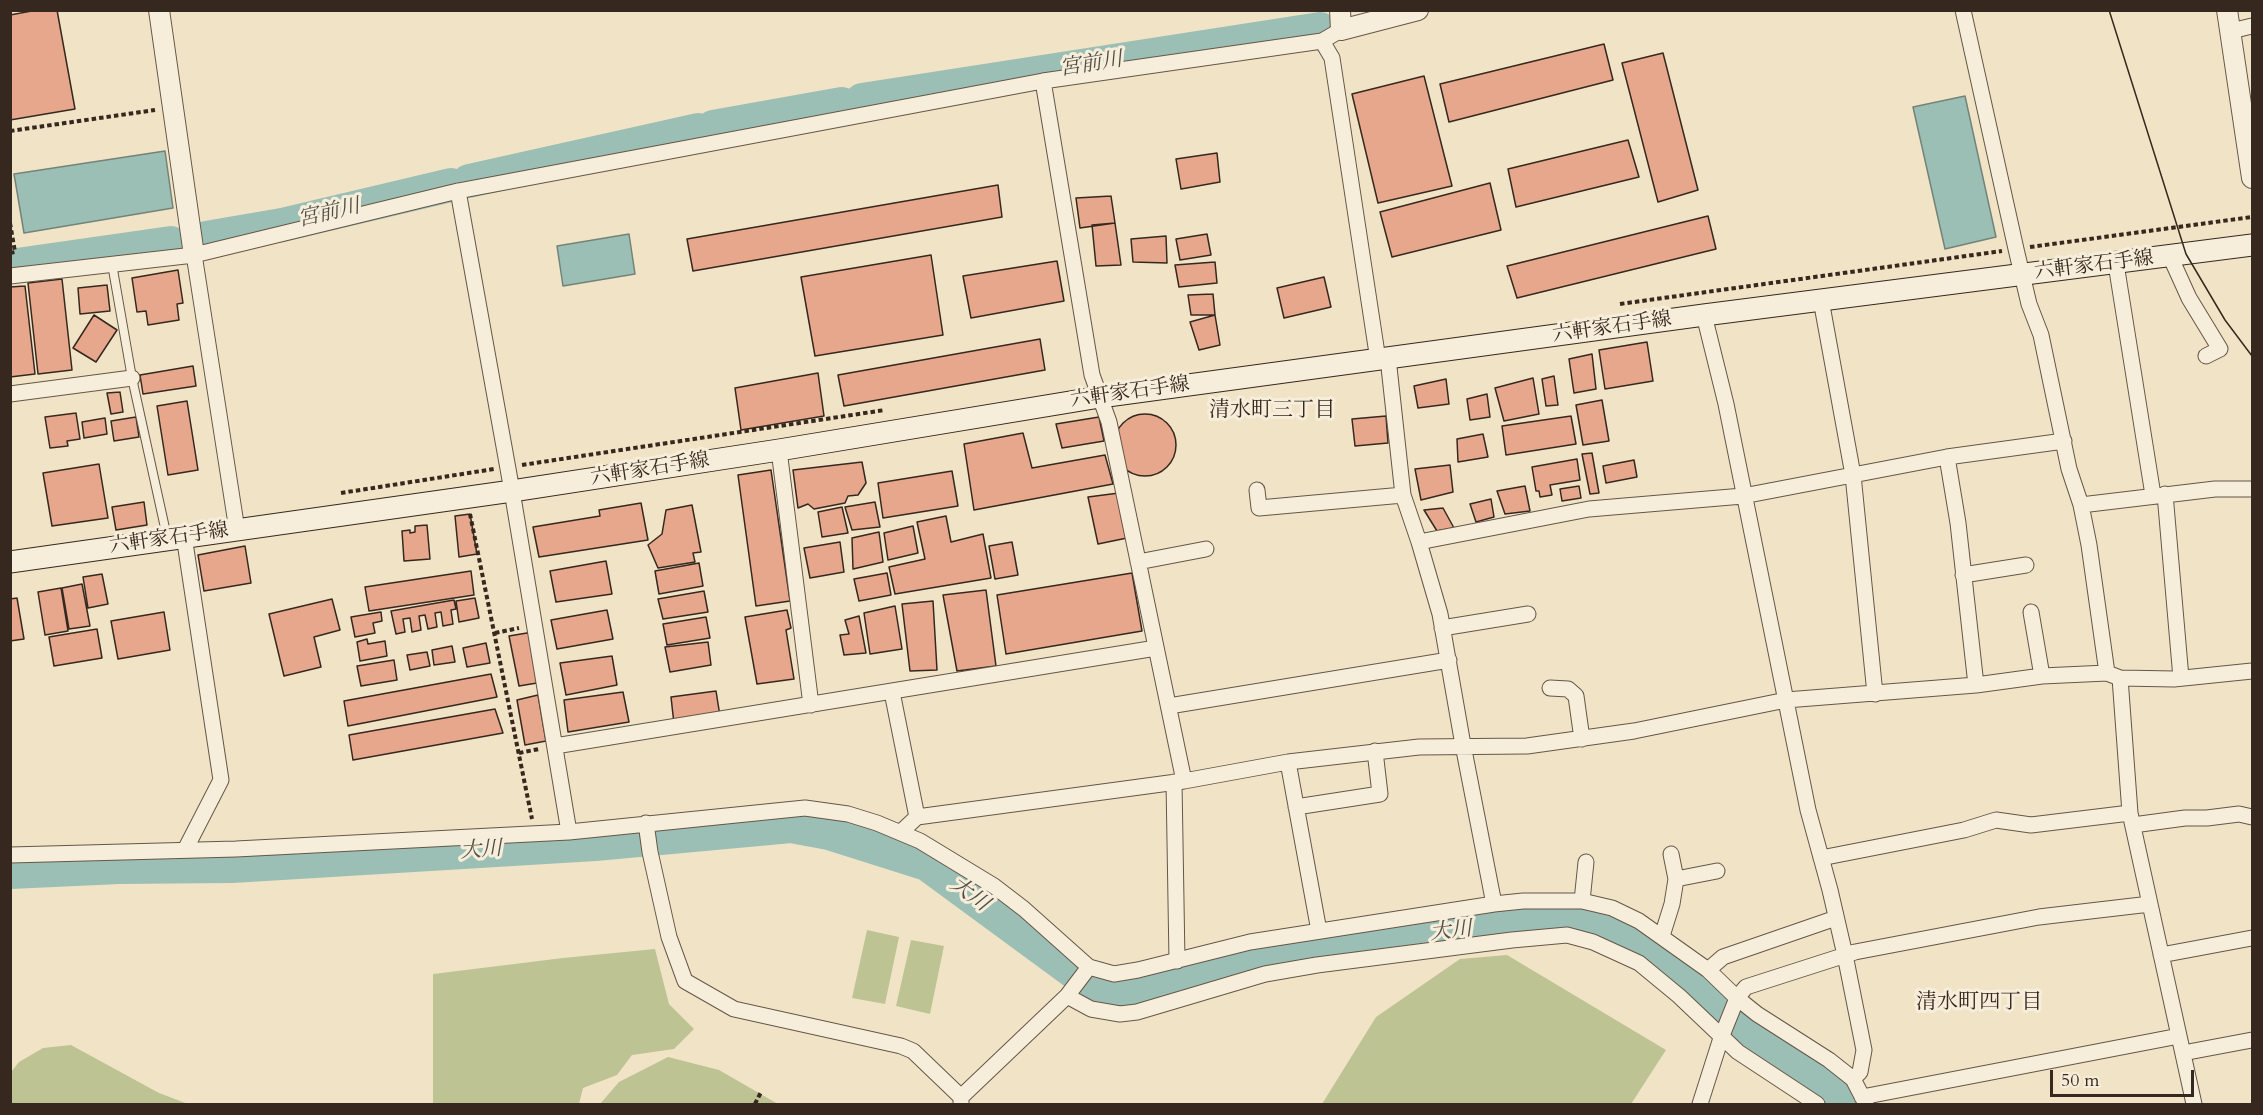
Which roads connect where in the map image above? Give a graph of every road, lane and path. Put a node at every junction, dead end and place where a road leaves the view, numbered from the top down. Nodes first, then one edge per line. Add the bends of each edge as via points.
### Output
1 (159, 10) edge
2 (1418, 10) edge
3 (1963, 10) edge
4 (2228, 10) edge
5 (1340, 20) edge
6 (2253, 26) edge
7 (2230, 31) junction
8 (1322, 41) junction
9 (1043, 81) junction
10 (173, 107) junction
11 (10, 131) edge
12 (2253, 178) edge
13 (458, 191) junction
14 (10, 223) edge
15 (193, 246) junction
16 (2253, 246) edge
17 (10, 253) edge
18 (2170, 256) junction
19 (112, 263) junction
20 (2116, 264) junction
21 (2022, 274) junction
22 (10, 276) edge
23 (1821, 300) junction
24 (1704, 315) junction
25 (2206, 356) dead end
26 (1383, 359) junction
27 (132, 378) junction
28 (10, 394) edge
29 (1100, 397) junction
30 (2064, 441) junction
31 (779, 450) junction
32 (1947, 457) junction
33 (1853, 475) junction
34 (2253, 489) edge
35 (1257, 490) dead end
36 (512, 491) junction
37 (2159, 494) junction
38 (1402, 495) junction
39 (1743, 496) junction
40 (2080, 504) junction
41 (470, 514) dead end
42 (237, 530) junction
43 (176, 538) junction
44 (1419, 542) junction
45 (1206, 549) dead end
46 (10, 561) edge
47 (1138, 562) junction
48 (2026, 565) dead end
49 (1964, 575) junction
50 (2031, 612) dead end
51 (1528, 614) dead end
52 (535, 626) junction
53 (1442, 628) junction
54 (495, 633) junction
55 (1156, 648) junction
56 (1449, 660) junction
57 (2253, 671) edge
58 (2042, 676) junction
59 (2113, 676) junction
60 (2181, 678) junction
61 (1976, 685) junction
62 (1550, 688) dead end
63 (892, 692) junction
64 (1875, 694) junction
65 (1786, 700) junction
66 (811, 705) junction
67 (1169, 706) junction
68 (1582, 739) junction
69 (1462, 745) junction
70 (555, 746) junction
71 (1375, 750) junction
72 (1288, 762) junction
73 (1179, 782) junction
74 (1296, 807) junction
75 (2253, 816) edge
76 (917, 817) junction
77 (2132, 819) junction
78 (646, 825) junction
79 (569, 832) junction
80 (901, 832) junction
81 (535, 834) junction
82 (185, 850) junction
83 (1671, 854) dead end
84 (10, 855) edge
85 (1821, 858) junction
86 (1586, 862) dead end
87 (1717, 872) dead end
88 (1676, 879) junction
89 (1582, 901) junction
90 (1494, 904) junction
91 (2150, 904) junction
92 (1836, 918) junction
93 (1320, 931) junction
94 (1662, 936) junction
95 (2253, 938) edge
96 (1845, 955) junction
97 (2161, 955) junction
98 (1177, 961) junction
99 (1087, 970) junction
100 (1708, 970) junction
101 (1069, 993) junction
102 (1736, 1003) junction
103 (1722, 1035) junction
104 (2179, 1036) junction
105 (2253, 1040) edge
106 (2182, 1053) junction
107 (1853, 1079) junction
108 (761, 1092) dead end
109 (961, 1101) edge
110 (1864, 1101) edge
111 (755, 1104) edge
112 (1700, 1104) edge
113 (1817, 1104) edge
114 (2194, 1104) edge

1 - 10 street
2 - 5 street
3 - 21 street
4 - 7 street
5 - 8 street
6 - 7 street
7 - 12 street
8 - 9 street
8 - 26 street via 1332,58
9 - 13 street
9 - 29 street via 1092,375
10 - 11 path
10 - 15 street
13 - 15 street
13 - 36 street
14 - 17 path via 15,252
15 - 19 street
15 - 42 street
16 - 18 main road, 六軒家石手線
18 - 20 main road, 六軒家石手線
18 - 25 street via 2189,298 2220,349
19 - 22 street
19 - 27 lane
20 - 21 main road, 六軒家石手線
20 - 37 street
21 - 23 main road, 六軒家石手線
21 - 30 street via 2041,335
23 - 24 main road, 六軒家石手線
23 - 33 street
24 - 26 main road, 六軒家石手線
24 - 39 street
26 - 29 main road, 六軒家石手線
26 - 38 street
27 - 28 street
27 - 43 lane
29 - 31 main road, 六軒家石手線
29 - 47 street
30 - 32 street
30 - 40 street
31 - 36 main road, 六軒家石手線
31 - 66 street
32 - 33 street
32 - 49 street
33 - 39 street
33 - 64 street
34 - 37 street
35 - 38 street via 1258,508
36 - 42 main road, 六軒家石手線
36 - 52 street
37 - 40 street
37 - 60 street
38 - 44 street
39 - 44 street via 1589,509
39 - 65 street
40 - 59 street
41 - 54 path
42 - 43 main road, 六軒家石手線
43 - 46 main road, 六軒家石手線
43 - 82 street via 221,780
44 - 53 street
45 - 47 street
47 - 55 street
48 - 49 street
49 - 61 street
50 - 58 street
51 - 53 street
52 - 54 path
52 - 70 street
53 - 56 street
54 - 81 path
55 - 63 street
55 - 67 street
56 - 67 street
56 - 69 street
57 - 60 street
58 - 59 street
58 - 61 street
59 - 60 street
59 - 77 street
61 - 64 street
62 - 68 street via 1569,688 1576,696
63 - 66 street
63 - 76 street
64 - 65 street
65 - 68 street
65 - 85 street
66 - 70 street
67 - 73 street
68 - 69 street via 1527,746
69 - 71 street
69 - 90 street
70 - 79 street
71 - 72 street
71 - 74 street via 1380,794
72 - 73 street
72 - 74 street
73 - 76 street
73 - 98 street
74 - 93 street
75 - 77 street
76 - 80 street
77 - 85 street via 2031,825 1996,820
77 - 91 street
78 - 79 street
78 - 80 street via 805,808 848,814
78 - 109 street via 669,937 685,981 734,1009 913,1051
79 - 81 street
80 - 99 street via 994,886 1024,909
81 - 82 street
82 - 84 street
83 - 88 street
85 - 92 street
86 - 89 street
87 - 88 street
88 - 94 street
89 - 90 street
89 - 94 street via 1612,908
90 - 93 street
91 - 96 street via 2039,917
91 - 97 street
92 - 96 street
92 - 100 street via 1723,957
93 - 98 street via 1250,942
94 - 100 street
95 - 97 street
96 - 102 street via 1746,987
96 - 107 street via 1864,1050 1860,1072
97 - 104 street
98 - 99 street via 1114,974
99 - 101 street
100 - 102 street
101 - 103 street via 1091,1009 1120,1014 1265,974 1567,935 1639,963
101 - 109 street
102 - 103 street
102 - 107 street
103 - 112 street
103 - 113 street via 1737,1052
104 - 106 street
104 - 110 street
105 - 106 street
106 - 114 street
107 - 110 street
108 - 111 path

